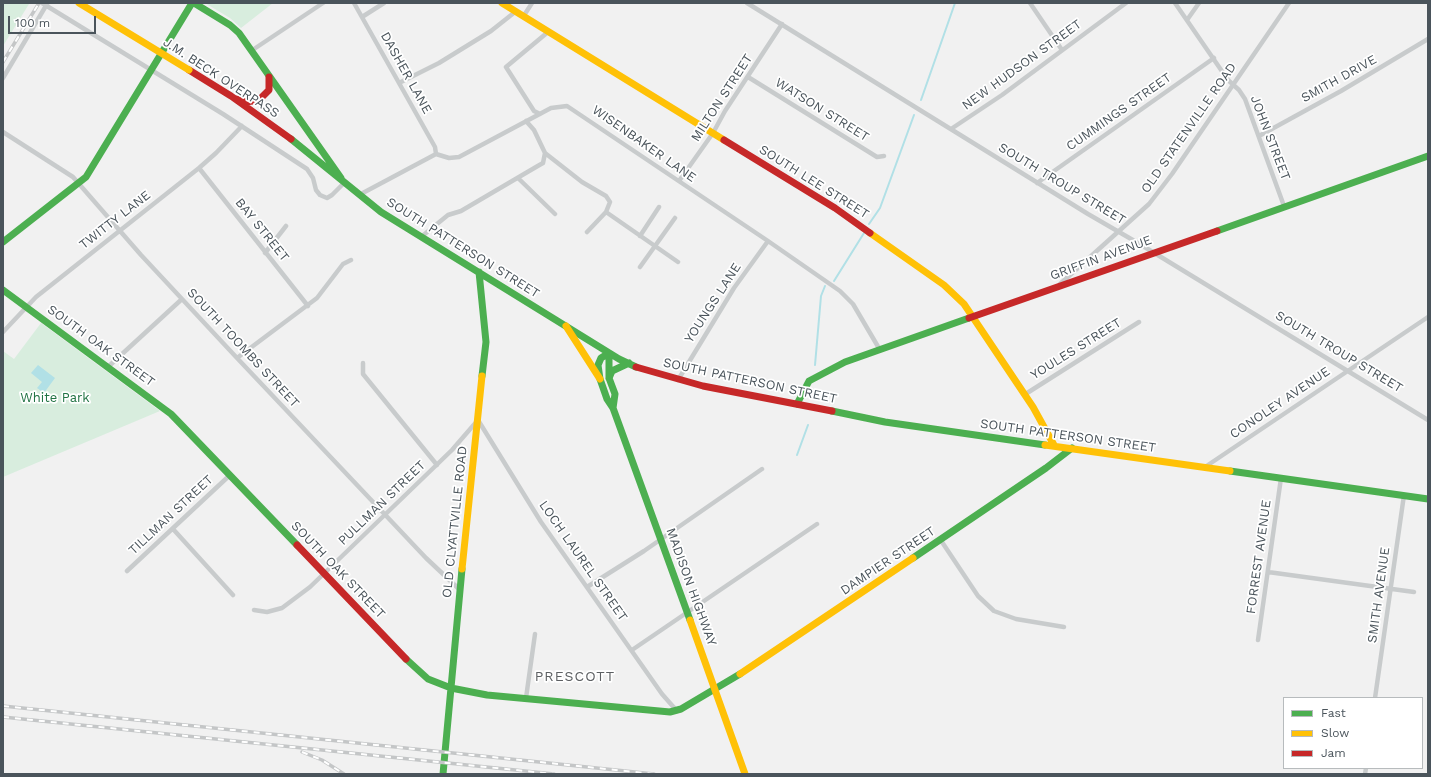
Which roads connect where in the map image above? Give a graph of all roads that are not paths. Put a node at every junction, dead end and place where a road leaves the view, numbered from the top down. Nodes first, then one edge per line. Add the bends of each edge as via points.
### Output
1 (79, 3) edge
2 (193, 3) edge
3 (323, 3) edge
4 (354, 3) edge
5 (384, 3) edge
6 (502, 3) edge
7 (532, 3) edge
8 (1030, 3) edge
9 (1126, 3) edge
10 (1175, 3) edge
11 (1199, 3) edge
12 (1290, 3) edge
13 (45, 4) edge
14 (750, 4) edge
15 (515, 12) junction
16 (362, 17) junction
17 (523, 17) junction
18 (1187, 20) junction
19 (782, 24) junction
20 (548, 32) junction
21 (1428, 39) edge
22 (1062, 50) junction
23 (251, 51) junction
24 (1214, 58) junction
25 (152, 70) junction
26 (269, 77) junction
27 (748, 77) junction
28 (3, 78) edge
29 (399, 83) junction
30 (1233, 85) junction
31 (232, 96) junction
32 (540, 114) junction
33 (526, 121) junction
34 (242, 126) junction
35 (951, 130) junction
36 (3, 132) edge
37 (713, 133) junction
38 (1259, 136) junction
39 (546, 153) junction
40 (436, 154) junction
41 (884, 156) dead end
42 (1428, 156) edge
43 (199, 168) junction
44 (518, 178) junction
45 (679, 182) junction
46 (79, 183) junction
47 (344, 183) junction
48 (1037, 183) junction
49 (359, 195) junction
50 (1284, 206) junction
51 (659, 207) dead end
52 (606, 212) junction
53 (555, 214) dead end
54 (675, 218) dead end
55 (286, 226) dead end
56 (119, 230) junction
57 (1119, 231) junction
58 (587, 232) dead end
59 (640, 236) junction
60 (421, 237) junction
61 (768, 241) junction
62 (3, 242) edge
63 (656, 247) junction
64 (1153, 252) junction
65 (265, 253) junction
66 (351, 260) dead end
67 (678, 262) dead end
68 (640, 267) dead end
69 (479, 272) junction
70 (1058, 287) junction
71 (3, 290) edge
72 (182, 299) junction
73 (308, 306) junction
74 (27, 307) junction
75 (973, 317) junction
76 (1428, 317) edge
77 (1139, 322) dead end
78 (565, 325) junction
79 (3, 332) edge
80 (880, 350) junction
81 (609, 353) junction
82 (237, 358) junction
83 (363, 363) dead end
84 (629, 363) junction
85 (108, 366) junction
86 (1347, 371) junction
87 (609, 378) junction
88 (600, 380) junction
89 (678, 380) junction
90 (1024, 395) junction
91 (797, 404) junction
92 (614, 408) junction
93 (478, 420) junction
94 (1428, 420) edge
95 (1054, 445) junction
96 (1072, 448) junction
97 (438, 465) junction
98 (1205, 467) junction
99 (762, 469) dead end
100 (230, 475) junction
101 (1281, 478) junction
102 (1404, 496) junction
103 (1428, 499) edge
104 (386, 515) junction
105 (817, 524) dead end
106 (173, 529) junction
107 (660, 538) junction
108 (940, 539) junction
109 (127, 571) dead end
110 (1268, 572) junction
111 (325, 574) junction
112 (587, 587) junction
113 (1391, 589) junction
114 (460, 590) junction
115 (1414, 592) dead end
116 (233, 595) dead end
117 (254, 610) dead end
118 (688, 613) junction
119 (1064, 627) dead end
120 (535, 634) dead end
121 (1258, 640) dead end
122 (632, 650) junction
123 (451, 688) junction
124 (714, 690) junction
125 (1376, 697) edge
126 (526, 698) junction
127 (676, 711) junction
128 (443, 774) edge
129 (745, 774) edge

1 - 31 main road, J.M. BECK OVERPASS, bridge
2 - 23 main road via 230,25
2 - 25 main road
3 - 23 street
4 - 16 street, DASHER LANE
5 - 16 street
6 - 15 main road, SOUTH LEE STREET
7 - 17 street
8 - 22 street
9 - 22 street, NEW HUDSON STREET
10 - 18 street, JOHN STREET
11 - 18 street
12 - 30 street, OLD STATENVILLE ROAD
13 - 25 street
13 - 28 street
14 - 19 street, SOUTH TROUP STREET
15 - 17 main road, SOUTH LEE STREET
15 - 29 street via 485,35 439,63
16 - 29 street, DASHER LANE
17 - 20 main road, SOUTH LEE STREET
18 - 24 street, JOHN STREET
19 - 27 street, MILTON STREET
19 - 35 street, SOUTH TROUP STREET
20 - 32 street via 506,66 534,111
20 - 37 main road, SOUTH LEE STREET
21 - 38 street, SMITH DRIVE
22 - 35 street, NEW HUDSON STREET
23 - 26 main road
24 - 30 street, JOHN STREET
24 - 48 street, CUMMINGS STREET
25 - 34 street
25 - 46 main road via 86,177
26 - 31 main road via 269,90 259,100 246,102
26 - 47 main road
27 - 37 street, MILTON STREET
27 - 41 street, WATSON STREET via 877,157
29 - 40 street, DASHER LANE via 435,147
30 - 38 street, JOHN STREET via 1240,90
30 - 57 street, OLD STATENVILLE ROAD via 1149,204
31 - 47 main road, J.M. BECK OVERPASS via 283,132
32 - 33 street, WISENBAKER LANE
32 - 45 street, WISENBAKER LANE via 556,106 571,107
33 - 39 street via 534,130
33 - 40 street, WISENBAKER LANE via 459,157 449,158
34 - 43 street, TWITTY LANE
34 - 47 street via 307,169 320,195 327,198
35 - 48 street, SOUTH TROUP STREET
36 - 46 street, SOUTH TOOMBS STREET via 62,168
37 - 45 street, MILTON STREET
37 - 75 main road, SOUTH LEE STREET via 877,236 944,285 964,304
38 - 50 street, JOHN STREET
39 - 44 street via 543,163
39 - 52 street via 582,182 606,196 610,202
40 - 49 street
42 - 50 main road, GRIFFIN AVENUE
43 - 56 street, TWITTY LANE
43 - 65 street, BAY STREET
44 - 53 street
44 - 60 street via 461,211 448,214
45 - 61 street, WISENBAKER LANE
46 - 56 street, SOUTH TOOMBS STREET
46 - 62 main road
47 - 49 main road, SOUTH PATTERSON STREET
48 - 57 street, SOUTH TROUP STREET
49 - 60 main road, SOUTH PATTERSON STREET
50 - 64 main road, GRIFFIN AVENUE
51 - 59 street
52 - 58 street
52 - 59 street
54 - 63 street
55 - 65 street
56 - 72 street, SOUTH TOOMBS STREET
56 - 74 street, TWITTY LANE
57 - 64 street, SOUTH TROUP STREET
57 - 70 street, OLD STATENVILLE ROAD
59 - 63 street
60 - 69 main road, SOUTH PATTERSON STREET
61 - 80 street, WISENBAKER LANE via 835,287 850,301 869,327
61 - 89 street, YOUNGS LANE via 734,288
63 - 67 street
63 - 68 street
64 - 70 main road, GRIFFIN AVENUE
64 - 86 street, SOUTH TROUP STREET
65 - 73 street, BAY STREET
66 - 73 street via 342,264 322,293
69 - 78 main road, SOUTH PATTERSON STREET
69 - 93 main road, OLD CLYATTVILLE ROAD via 486,342
70 - 75 main road, GRIFFIN AVENUE
71 - 74 main road, SOUTH OAK STREET
72 - 82 street, SOUTH TOOMBS STREET
72 - 85 street
73 - 82 street
74 - 79 street, TWITTY LANE
74 - 85 main road, SOUTH OAK STREET
75 - 80 main road, GRIFFIN AVENUE
75 - 90 main road, SOUTH LEE STREET
76 - 86 street, CONOLEY AVENUE
77 - 90 street, YOULES STREET
78 - 81 main road, SOUTH PATTERSON STREET
78 - 88 main road
80 - 91 main road, GRIFFIN AVENUE via 845,362 809,380
81 - 84 main road, SOUTH PATTERSON STREET
81 - 87 main road, MADISON HIGHWAY
81 - 88 main road, MADISON HIGHWAY via 601,358 598,365
82 - 104 street, SOUTH TOOMBS STREET
83 - 97 street via 363,374
84 - 87 main road via 612,371
84 - 89 main road, SOUTH PATTERSON STREET
85 - 100 main road, SOUTH OAK STREET via 171,414
86 - 94 street, SOUTH TROUP STREET
86 - 98 street, CONOLEY AVENUE
87 - 92 main road, MADISON HIGHWAY via 615,394
88 - 92 main road, MADISON HIGHWAY via 607,399
89 - 91 main road, SOUTH PATTERSON STREET
90 - 95 main road, SOUTH LEE STREET
91 - 95 main road, SOUTH PATTERSON STREET via 885,422
92 - 107 main road, MADISON HIGHWAY
93 - 97 street, PULLMAN STREET
93 - 112 street, LOCH LAUREL STREET via 524,496
93 - 114 main road, OLD CLYATTVILLE ROAD
95 - 96 main road, SOUTH PATTERSON STREET
96 - 98 main road, SOUTH PATTERSON STREET
96 - 108 main road, DAMPIER STREET
97 - 104 street, PULLMAN STREET
98 - 101 main road, SOUTH PATTERSON STREET
99 - 107 street
100 - 106 street, TILLMAN STREET
100 - 111 main road, SOUTH OAK STREET
101 - 102 main road, SOUTH PATTERSON STREET
101 - 110 street, FORREST AVENUE
102 - 103 main road, SOUTH PATTERSON STREET
102 - 113 street, SMITH AVENUE
104 - 111 street, PULLMAN STREET
104 - 114 street, SOUTH TOOMBS STREET
105 - 118 street
106 - 109 street, TILLMAN STREET
106 - 116 street
107 - 112 street
107 - 118 main road, MADISON HIGHWAY
108 - 119 street via 978,596 994,611 1016,620
108 - 124 main road, DAMPIER STREET
110 - 113 street
110 - 121 street, FORREST AVENUE
111 - 117 street, PULLMAN STREET via 282,608 267,612
111 - 123 main road, SOUTH OAK STREET via 428,680
112 - 122 street, LOCH LAUREL STREET
113 - 115 street
113 - 125 street, SMITH AVENUE
114 - 123 main road, OLD CLYATTVILLE ROAD
118 - 122 street
118 - 124 main road, MADISON HIGHWAY
120 - 126 street
122 - 127 street, LOCH LAUREL STREET
123 - 126 main road, SOUTH OAK STREET
123 - 128 main road, OLD CLYATTVILLE ROAD
124 - 127 main road, SOUTH OAK STREET
124 - 129 main road, MADISON HIGHWAY
126 - 127 main road, SOUTH OAK STREET via 649,711

